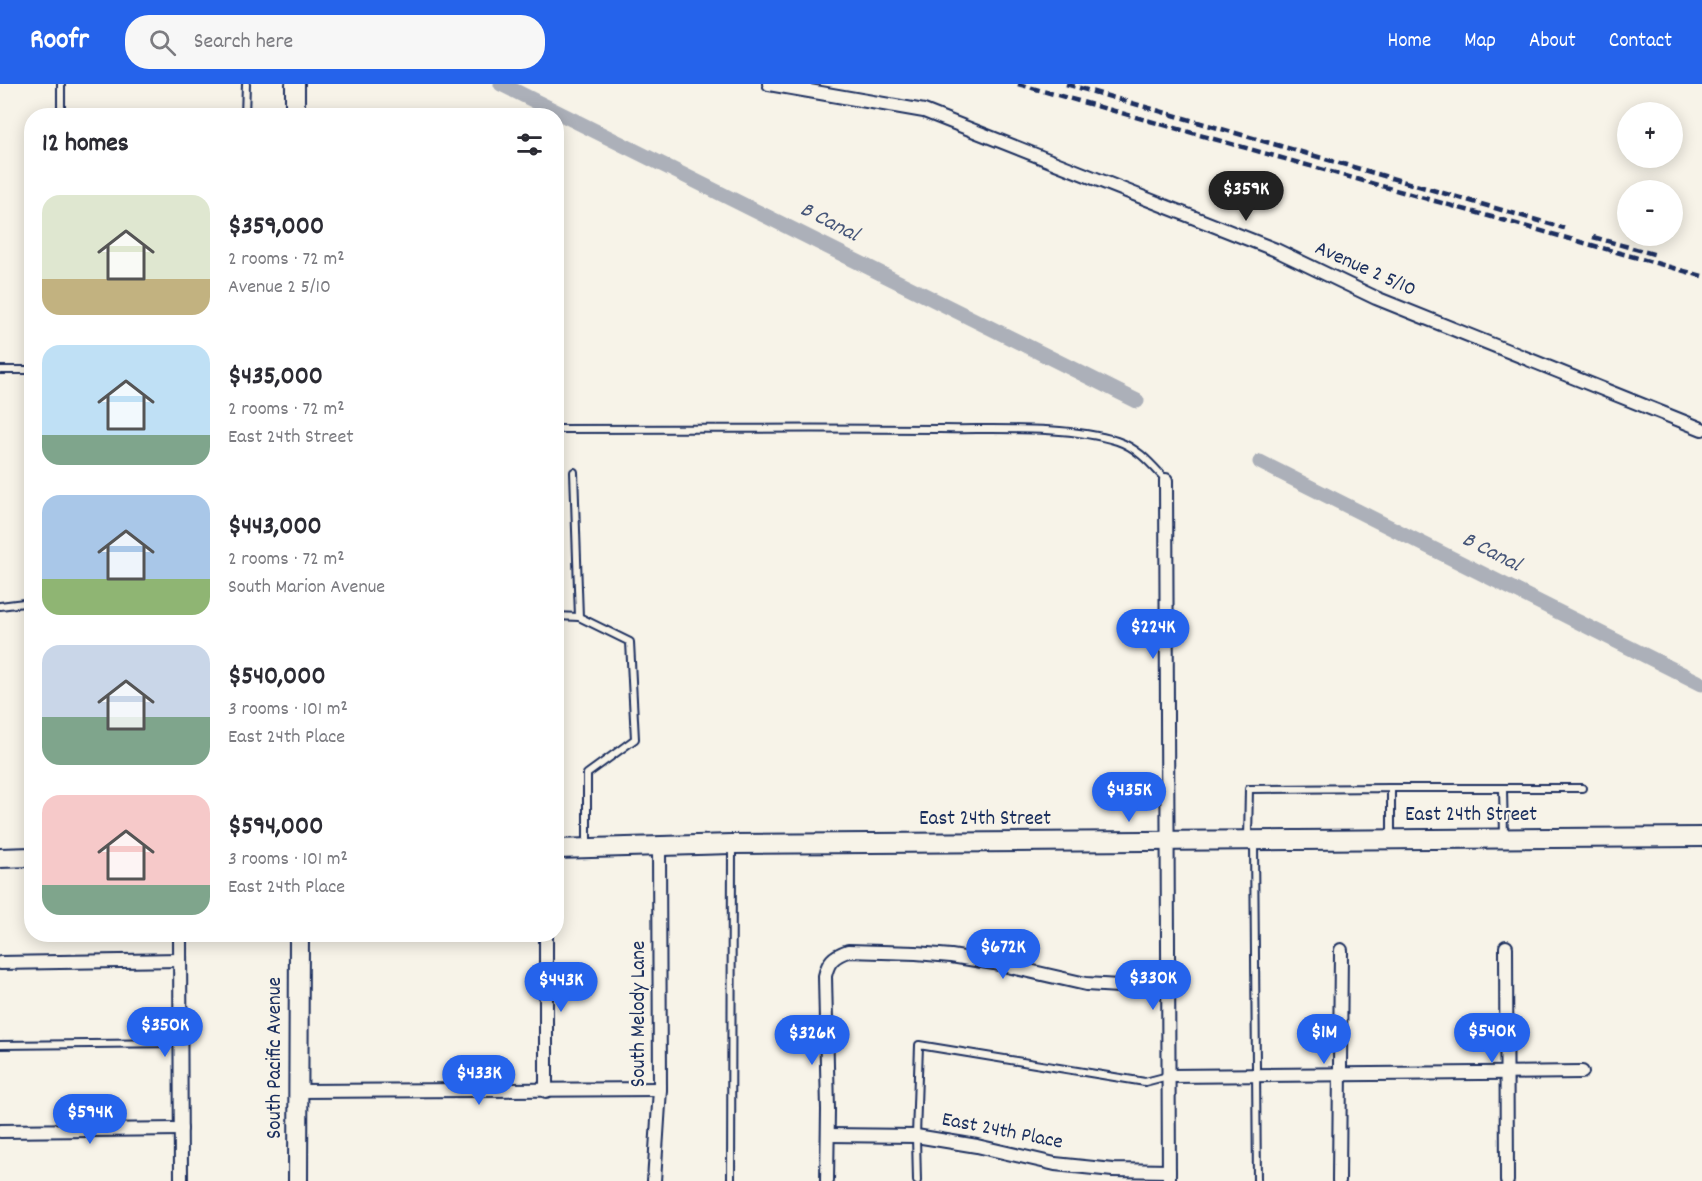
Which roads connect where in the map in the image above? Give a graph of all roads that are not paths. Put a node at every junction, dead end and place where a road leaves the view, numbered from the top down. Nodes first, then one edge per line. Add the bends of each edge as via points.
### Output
1 (61, 84) edge
2 (246, 84) edge
3 (295, 84) edge
4 (769, 84) edge
5 (61, 108) edge
6 (245, 108) edge
7 (295, 108) edge
8 (0, 370) edge
9 (24, 370) edge
10 (564, 429) edge
11 (1702, 429) edge
12 (574, 472) dead end
13 (1166, 480) joint
14 (24, 603) edge
15 (0, 606) edge
16 (564, 616) edge
17 (579, 617) junction
18 (1391, 788) junction
19 (1582, 788) dead end
20 (1503, 789) junction
21 (1702, 837) edge
22 (1504, 838) junction
23 (1391, 839) junction
24 (1169, 841) junction
25 (1251, 841) junction
26 (732, 844) junction
27 (659, 846) junction
28 (587, 848) junction
29 (564, 849) edge
30 (24, 857) edge
31 (0, 858) edge
32 (180, 942) edge
33 (299, 942) edge
34 (546, 942) edge
35 (1506, 947) dead end
36 (1341, 950) dead end
37 (180, 960) junction
38 (0, 963) edge
39 (1168, 989) junction
40 (180, 1043) junction
41 (0, 1045) edge
42 (1507, 1072) junction
43 (1582, 1072) dead end
44 (1339, 1074) junction
45 (1256, 1075) junction
46 (1168, 1076) junction
47 (660, 1089) junction
48 (298, 1091) junction
49 (546, 1091) junction
50 (181, 1129) junction
51 (0, 1131) edge
52 (828, 1135) junction
53 (916, 1136) junction
54 (1169, 1176) edge
55 (181, 1181) edge
56 (298, 1181) edge
57 (654, 1181) edge
58 (731, 1181) edge
59 (827, 1181) edge
60 (917, 1181) edge
61 (1257, 1181) edge
62 (1340, 1181) edge
63 (1507, 1181) edge

1 - 5 lane
2 - 6 lane
3 - 7 main road
4 - 11 street, Avenue 2 5/10 via 924,111 1276,250 1376,298
8 - 9 lane
10 - 13 lane via 842,428 1086,434 1118,441 1140,452
12 - 17 lane
13 - 24 street
14 - 15 lane
16 - 17 lane
17 - 28 lane via 630,642 635,740 587,774
18 - 20 lane
18 - 23 lane
18 - 25 lane via 1249,789
19 - 20 lane
20 - 22 lane
21 - 22 main road, East 24th Street
22 - 23 main road, East 24th Street
23 - 25 main road, East 24th Street
24 - 25 main road, East 24th Street
24 - 26 main road, East 24th Street
24 - 39 street
25 - 45 lane
26 - 27 main road, East 24th Street
26 - 58 lane
27 - 28 main road, East 24th Street
27 - 47 street, South Melody Lane
28 - 29 main road, East 24th Street
30 - 31 main road
32 - 37 street
33 - 48 main road, South Pacific Avenue
34 - 49 street
35 - 42 street
36 - 44 street
37 - 38 street
37 - 40 street
39 - 46 street
39 - 52 street via 1086,984 994,963 916,953 848,951 831,960 825,976
40 - 41 lane
40 - 50 street
42 - 43 street
42 - 44 street
42 - 63 street
44 - 45 street
44 - 62 street
45 - 46 street
45 - 61 lane
46 - 53 lane via 1145,1082 919,1045
46 - 54 street
47 - 49 street
47 - 57 street, South Melody Lane
48 - 49 street
48 - 56 main road, South Pacific Avenue
50 - 51 street
50 - 55 street
52 - 53 street, East 24th Place
52 - 59 street
53 - 54 street, East 24th Place via 1055,1164
53 - 60 lane

